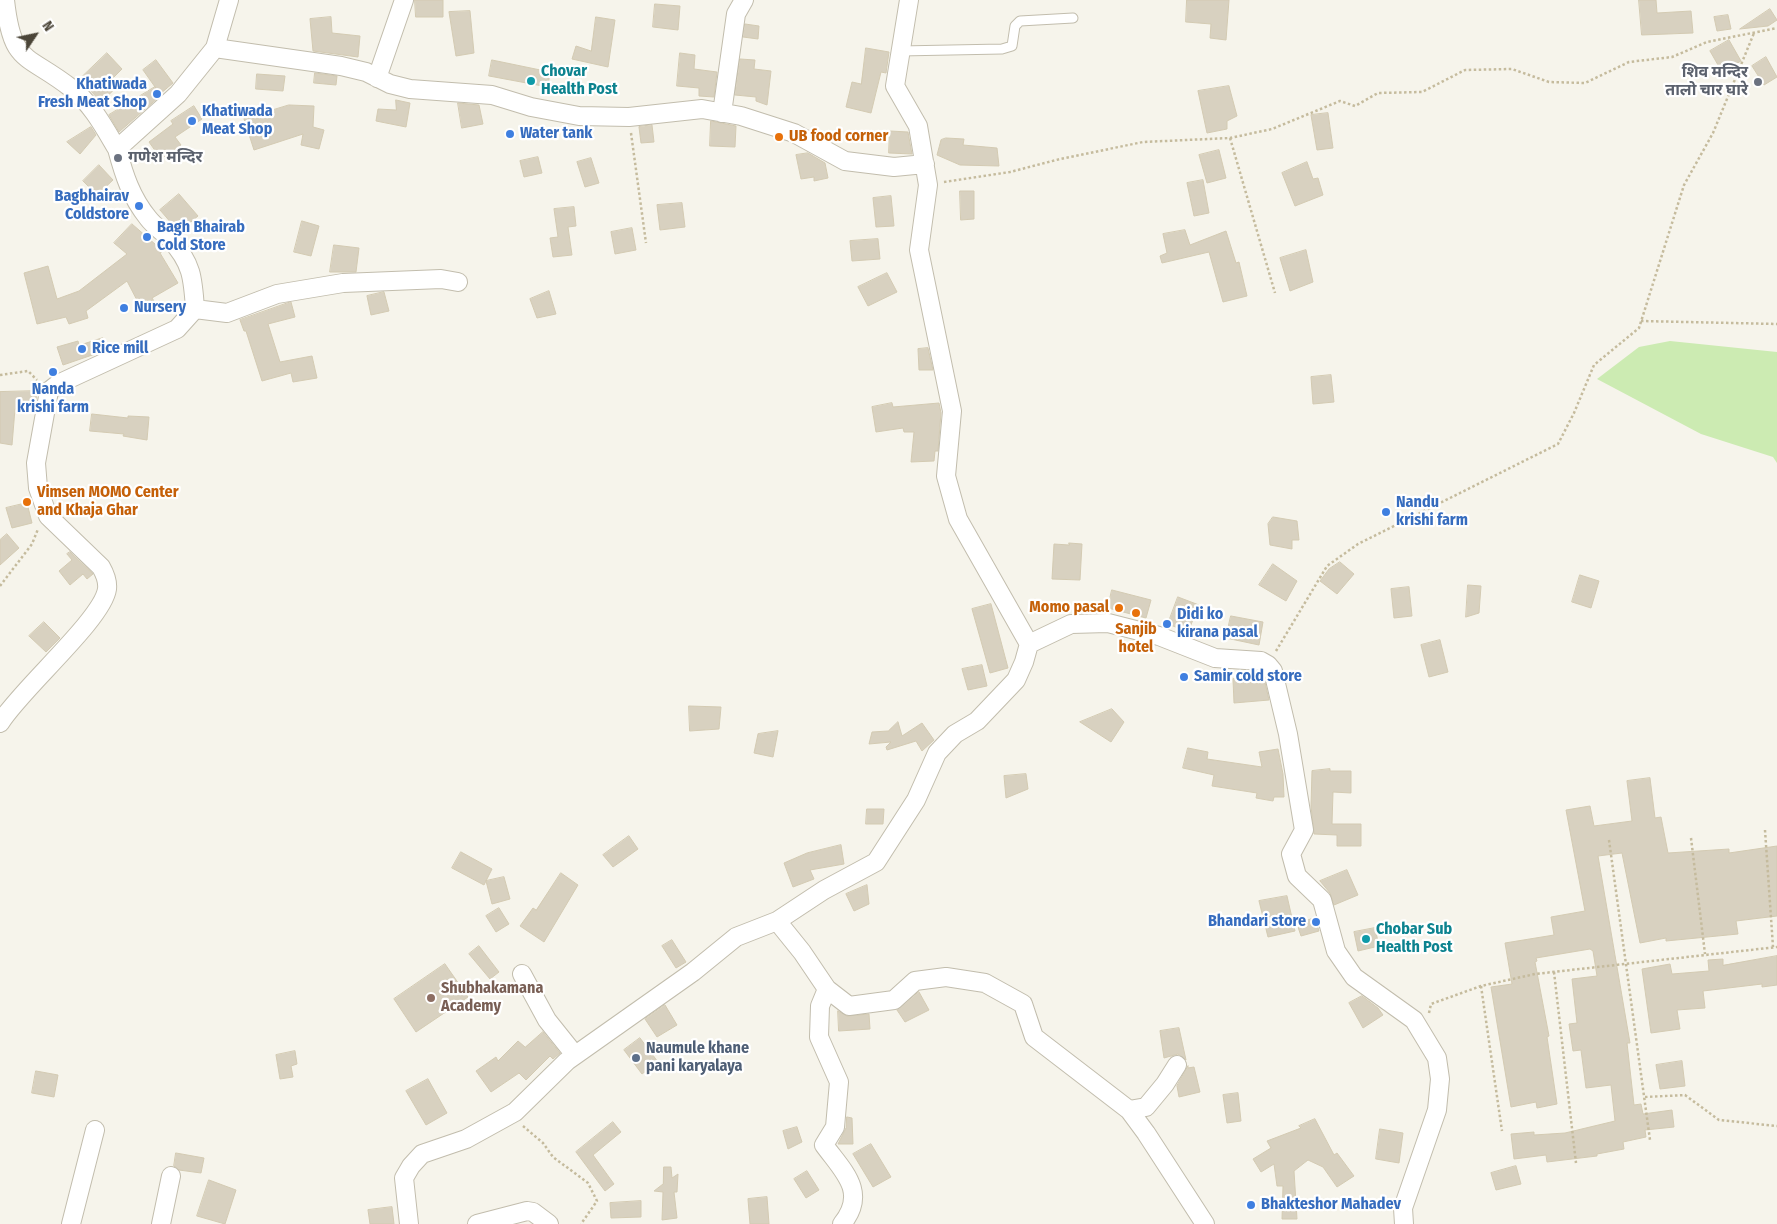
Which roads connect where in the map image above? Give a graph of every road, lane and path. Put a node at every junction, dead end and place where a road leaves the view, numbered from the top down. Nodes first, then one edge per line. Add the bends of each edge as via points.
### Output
1 (5, 0) edge
2 (229, 0) edge
3 (404, 0) edge
4 (744, 0) edge
5 (909, 0) edge
6 (1073, 18) dead end
7 (1777, 28) edge
8 (1754, 34) junction
9 (215, 48) junction
10 (900, 51) junction
11 (377, 78) junction
12 (722, 113) junction
13 (629, 117) junction
14 (1230, 138) junction
15 (117, 149) junction
16 (925, 164) junction
17 (928, 185) junction
18 (646, 243) dead end
19 (458, 282) dead end
20 (1275, 293) dead end
21 (195, 309) junction
22 (1641, 320) junction
23 (1777, 324) edge
24 (0, 375) edge
25 (48, 392) junction
26 (48, 516) junction
27 (0, 586) edge
28 (1029, 644) junction
29 (1268, 665) junction
30 (0, 723) edge
31 (1765, 830) dead end
32 (1691, 838) dead end
33 (1609, 840) dead end
34 (777, 921) junction
35 (1775, 947) edge
36 (1705, 954) junction
37 (1628, 963) junction
38 (1554, 972) junction
39 (522, 974) dead end
40 (1482, 986) junction
41 (826, 989) junction
42 (1426, 1036) junction
43 (575, 1055) junction
44 (1177, 1065) dead end
45 (1644, 1097) junction
46 (1129, 1110) junction
47 (515, 1112) junction
48 (1777, 1126) edge
49 (95, 1130) dead end
50 (1502, 1131) dead end
51 (1650, 1140) dead end
52 (1576, 1164) dead end
53 (171, 1176) dead end
54 (71, 1224) edge
55 (161, 1224) edge
56 (409, 1224) edge
57 (477, 1224) edge
58 (549, 1224) edge
59 (581, 1224) edge
60 (842, 1224) edge
61 (1205, 1224) edge
62 (1404, 1224) edge

1 - 15 street via 10,36 20,55 72,89 87,103
2 - 9 street
3 - 11 street
4 - 12 street via 736,14
5 - 10 street
6 - 10 lane via 1020,21 1015,26 1012,46 1002,49
7 - 8 path
8 - 14 path via 1708,42 1672,57 1629,62 1585,83 1550,82 1512,69 1465,70 1422,92 1378,93 1355,106 1340,101 1272,129
8 - 22 path via 1713,133 1684,185
9 - 11 street via 341,66
9 - 15 street via 178,94
10 - 16 street via 895,86 918,126
11 - 13 street via 410,89 492,94 531,107 579,116
12 - 13 street via 702,109
12 - 16 street via 794,133 845,161 894,167
13 - 18 path
14 - 17 path via 1143,142 1010,172
14 - 20 path
15 - 21 street via 128,187 148,220 170,239 188,262 194,282
16 - 17 street
17 - 28 street via 919,250 952,411 946,476 958,519
19 - 21 street via 441,279 343,283 277,294 227,313
21 - 25 street via 178,329 58,384
22 - 23 path
22 - 29 path via 1639,328 1594,364 1558,444 1358,544 1327,566
24 - 25 path via 28,371
25 - 26 street via 36,463 38,488
26 - 27 path via 40,524 32,544
26 - 30 street via 101,567 107,589 98,610
28 - 29 street via 1070,624 1108,623 1159,636 1215,658 1261,661
28 - 34 street via 1016,680 977,721 955,734 937,752 916,800 876,862 824,890
29 - 42 street via 1274,671 1288,734 1304,830 1291,854 1297,876 1322,900 1336,951 1354,977 1414,1020
31 - 35 path
32 - 36 path
33 - 37 path
34 - 41 street
34 - 43 street via 736,937 693,972
35 - 36 path
36 - 37 path
37 - 38 path
37 - 45 path
38 - 40 path
38 - 52 path
39 - 43 street via 547,1020
40 - 42 path via 1431,1004
40 - 50 path
41 - 46 street via 849,1006 894,1000 915,981 946,977 985,983 1023,1004 1034,1037
41 - 60 street via 820,1006 819,1037 839,1082 835,1127 824,1145 852,1183 852,1212
42 - 62 street via 1437,1058 1440,1079 1437,1110 1403,1208
43 - 47 street
44 - 46 street via 1146,1107
45 - 48 path via 1685,1095 1719,1120
45 - 51 path
46 - 61 street
47 - 56 street via 466,1139 422,1154 404,1178
47 - 59 path via 520,1123 543,1143 553,1157 588,1183 597,1201
49 - 54 street
53 - 55 street
57 - 58 street via 527,1211

